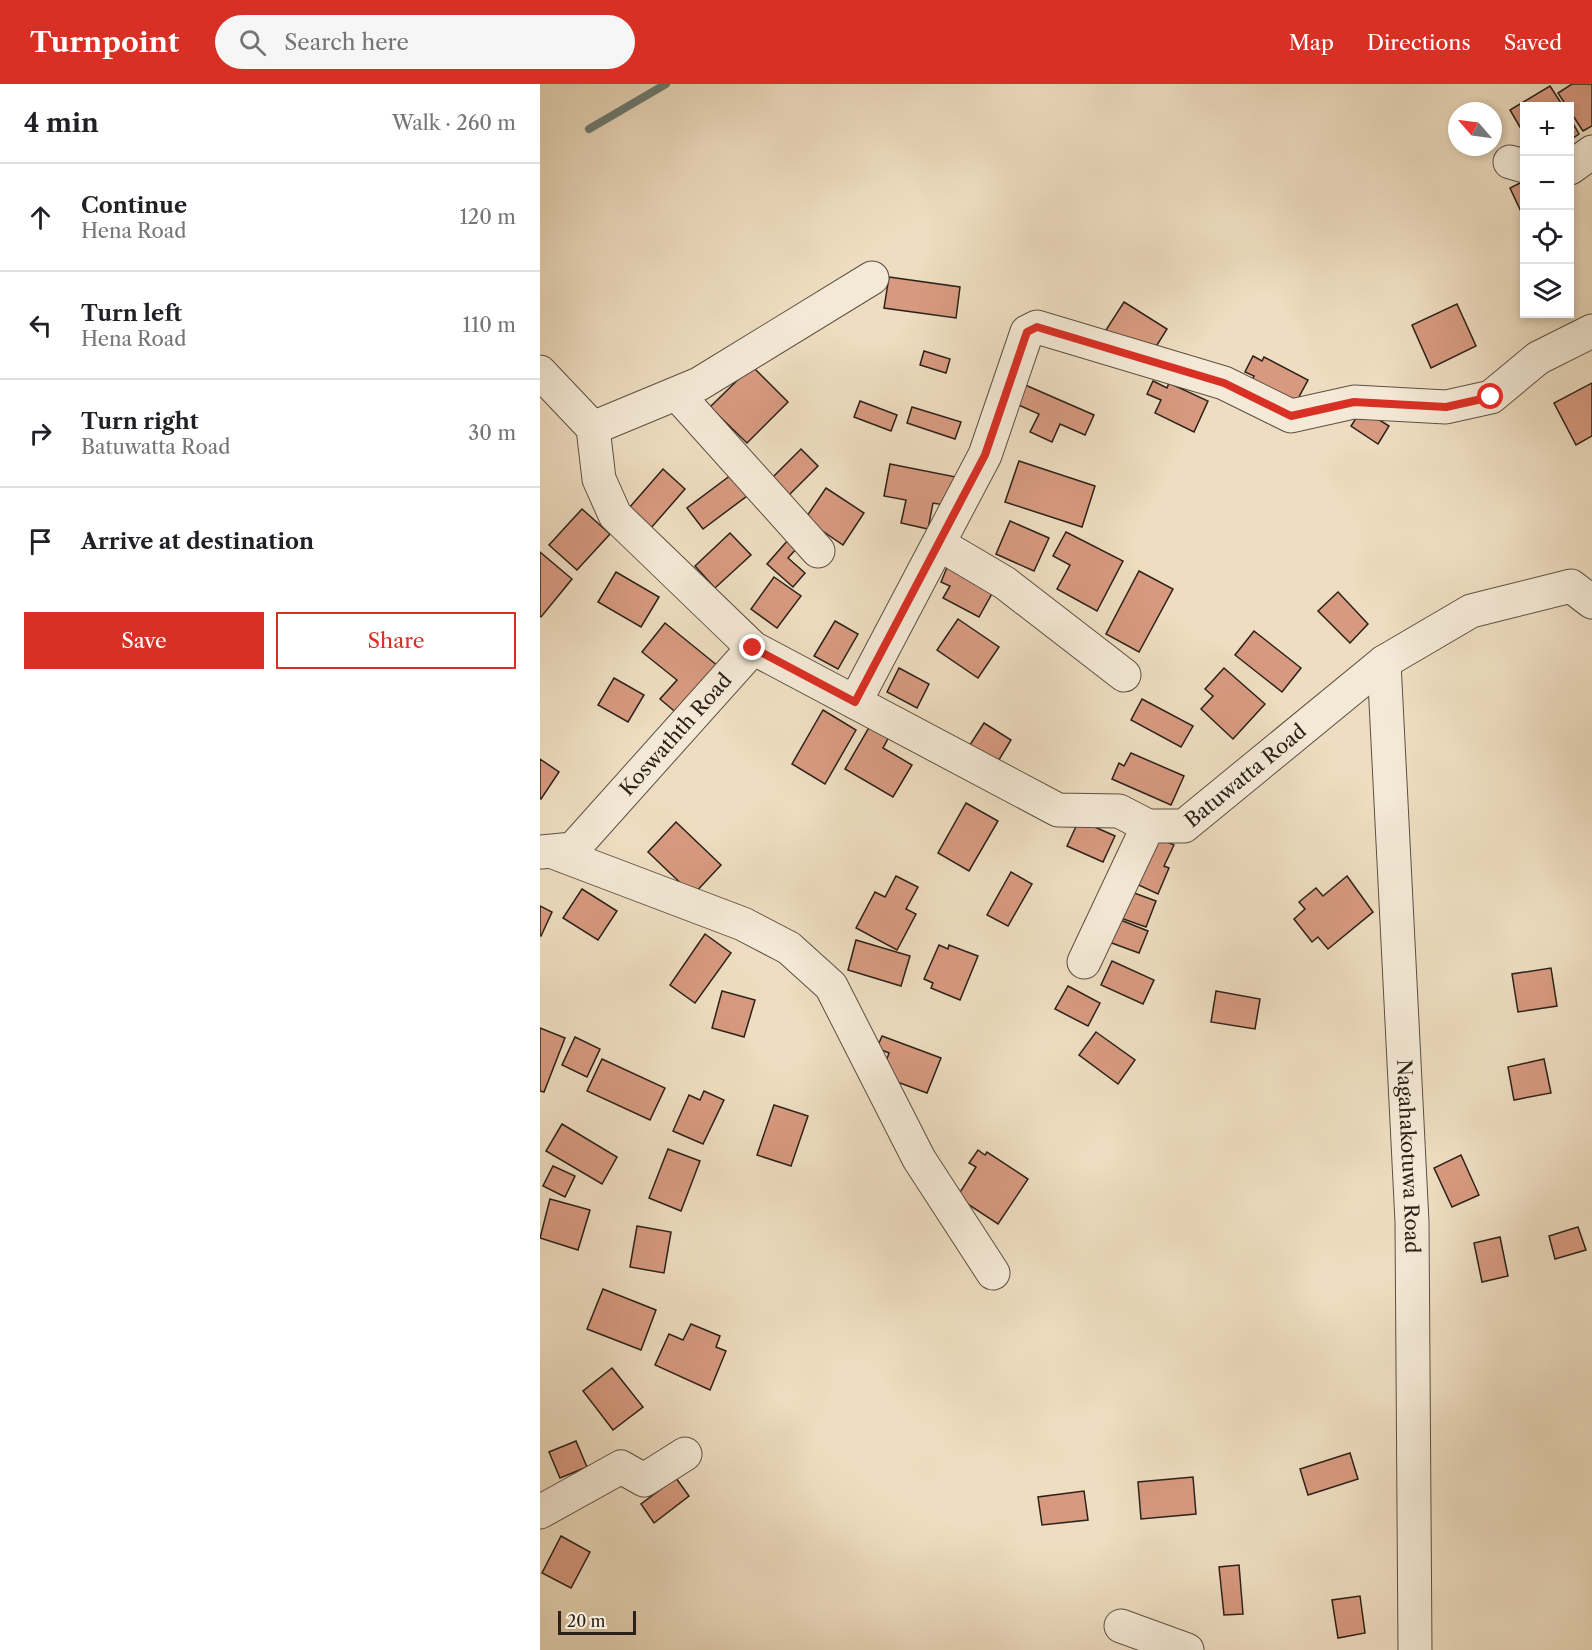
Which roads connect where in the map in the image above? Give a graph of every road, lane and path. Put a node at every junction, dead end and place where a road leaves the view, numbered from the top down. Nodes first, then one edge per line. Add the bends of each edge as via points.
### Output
1 (1592, 152) edge
2 (1574, 165) edge
3 (872, 278) dead end
4 (1592, 331) edge
5 (540, 372) edge
6 (677, 394) junction
7 (593, 428) junction
8 (939, 544) junction
9 (818, 551) dead end
10 (1592, 602) edge
11 (753, 648) junction
12 (1384, 662) junction
13 (1124, 675) dead end
14 (855, 702) junction
15 (1148, 826) junction
16 (546, 852) edge
17 (1084, 962) dead end
18 (993, 1273) dead end
19 (685, 1454) dead end
20 (540, 1512) edge
21 (1121, 1626) dead end
22 (1186, 1650) edge
23 (1415, 1650) edge

1 - 2 street
3 - 6 street
4 - 8 street via 1538,358 1491,397 1446,407 1354,402 1291,416 1224,383 1037,327 1027,332 985,455
5 - 7 street
6 - 7 street
6 - 9 street
7 - 11 street via 599,479 615,515
8 - 13 street via 1005,583
8 - 14 street
10 - 12 street, Batuwatta Road via 1571,586 1470,611
11 - 14 street, Batuwatta Road
11 - 16 street, Koswathth Road via 573,849
12 - 15 street, Batuwatta Road via 1184,826
12 - 23 street, Nagahakotuwa Road via 1412,1222
14 - 15 street, Batuwatta Road via 1058,810 1119,812
15 - 17 street
16 - 18 street via 743,924 789,948 831,986 919,1159
19 - 20 street via 644,1480 621,1467
21 - 22 street

